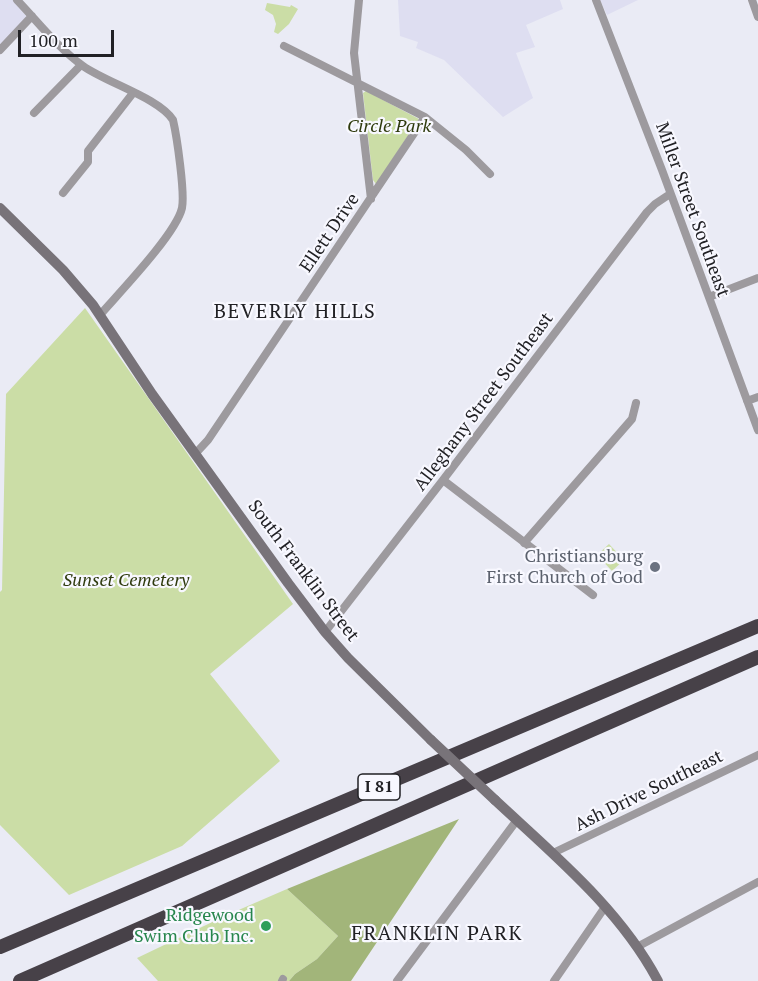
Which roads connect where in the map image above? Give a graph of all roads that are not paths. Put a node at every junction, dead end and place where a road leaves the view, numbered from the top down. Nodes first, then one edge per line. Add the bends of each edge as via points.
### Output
1 (17, 0) edge
2 (358, 0) edge
3 (596, 0) edge
4 (752, 0) edge
5 (33, 16) junction
6 (758, 17) edge
7 (284, 46) dead end
8 (0, 50) edge
9 (81, 65) junction
10 (358, 82) junction
11 (133, 93) junction
12 (34, 113) dead end
13 (425, 117) junction
14 (490, 174) dead end
15 (63, 193) dead end
16 (670, 194) junction
17 (371, 199) junction
18 (0, 207) edge
19 (758, 278) edge
20 (709, 297) junction
21 (100, 315) junction
22 (758, 397) edge
23 (747, 401) junction
24 (636, 403) dead end
25 (758, 430) edge
26 (195, 454) junction
27 (443, 480) junction
28 (524, 543) junction
29 (593, 595) dead end
30 (758, 626) edge
31 (325, 632) junction
32 (758, 657) edge
33 (758, 755) edge
34 (517, 820) junction
35 (553, 853) junction
36 (758, 882) edge
37 (605, 907) junction
38 (0, 947) edge
39 (637, 947) junction
40 (20, 981) edge
41 (398, 981) edge
42 (554, 981) edge
43 (658, 981) edge

1 - 5 street
2 - 10 street via 354,53
3 - 16 street, Miller Street Southeast
4 - 6 street
5 - 8 street
5 - 9 street
7 - 10 street
9 - 11 street
9 - 12 street
10 - 13 street
10 - 17 street
11 - 15 street via 88,151 88,162
11 - 21 street via 167,111 173,120 183,204 171,229
13 - 14 street
13 - 17 street, Ellett Drive
16 - 20 street, Miller Street Southeast
16 - 27 street, Alleghany Street Southeast via 647,212
17 - 26 street, Ellett Drive
18 - 21 main road, South Franklin Street via 63,270
19 - 20 street
20 - 23 street, Miller Street Southeast
21 - 26 main road, South Franklin Street
22 - 23 street
23 - 25 street, Miller Street Southeast
24 - 28 street via 632,419
26 - 31 main road, South Franklin Street
27 - 28 street
27 - 31 street, Alleghany Street Southeast
28 - 29 street
30 - 38 highway, I 81
31 - 34 main road, South Franklin Street, bridge via 431,740
32 - 40 highway, I 81
33 - 35 street, Ash Drive Southeast
34 - 35 main road, South Franklin Street
34 - 41 street
35 - 37 main road, South Franklin Street
36 - 39 street
37 - 39 main road, South Franklin Street
37 - 42 street
39 - 43 main road, South Franklin Street

